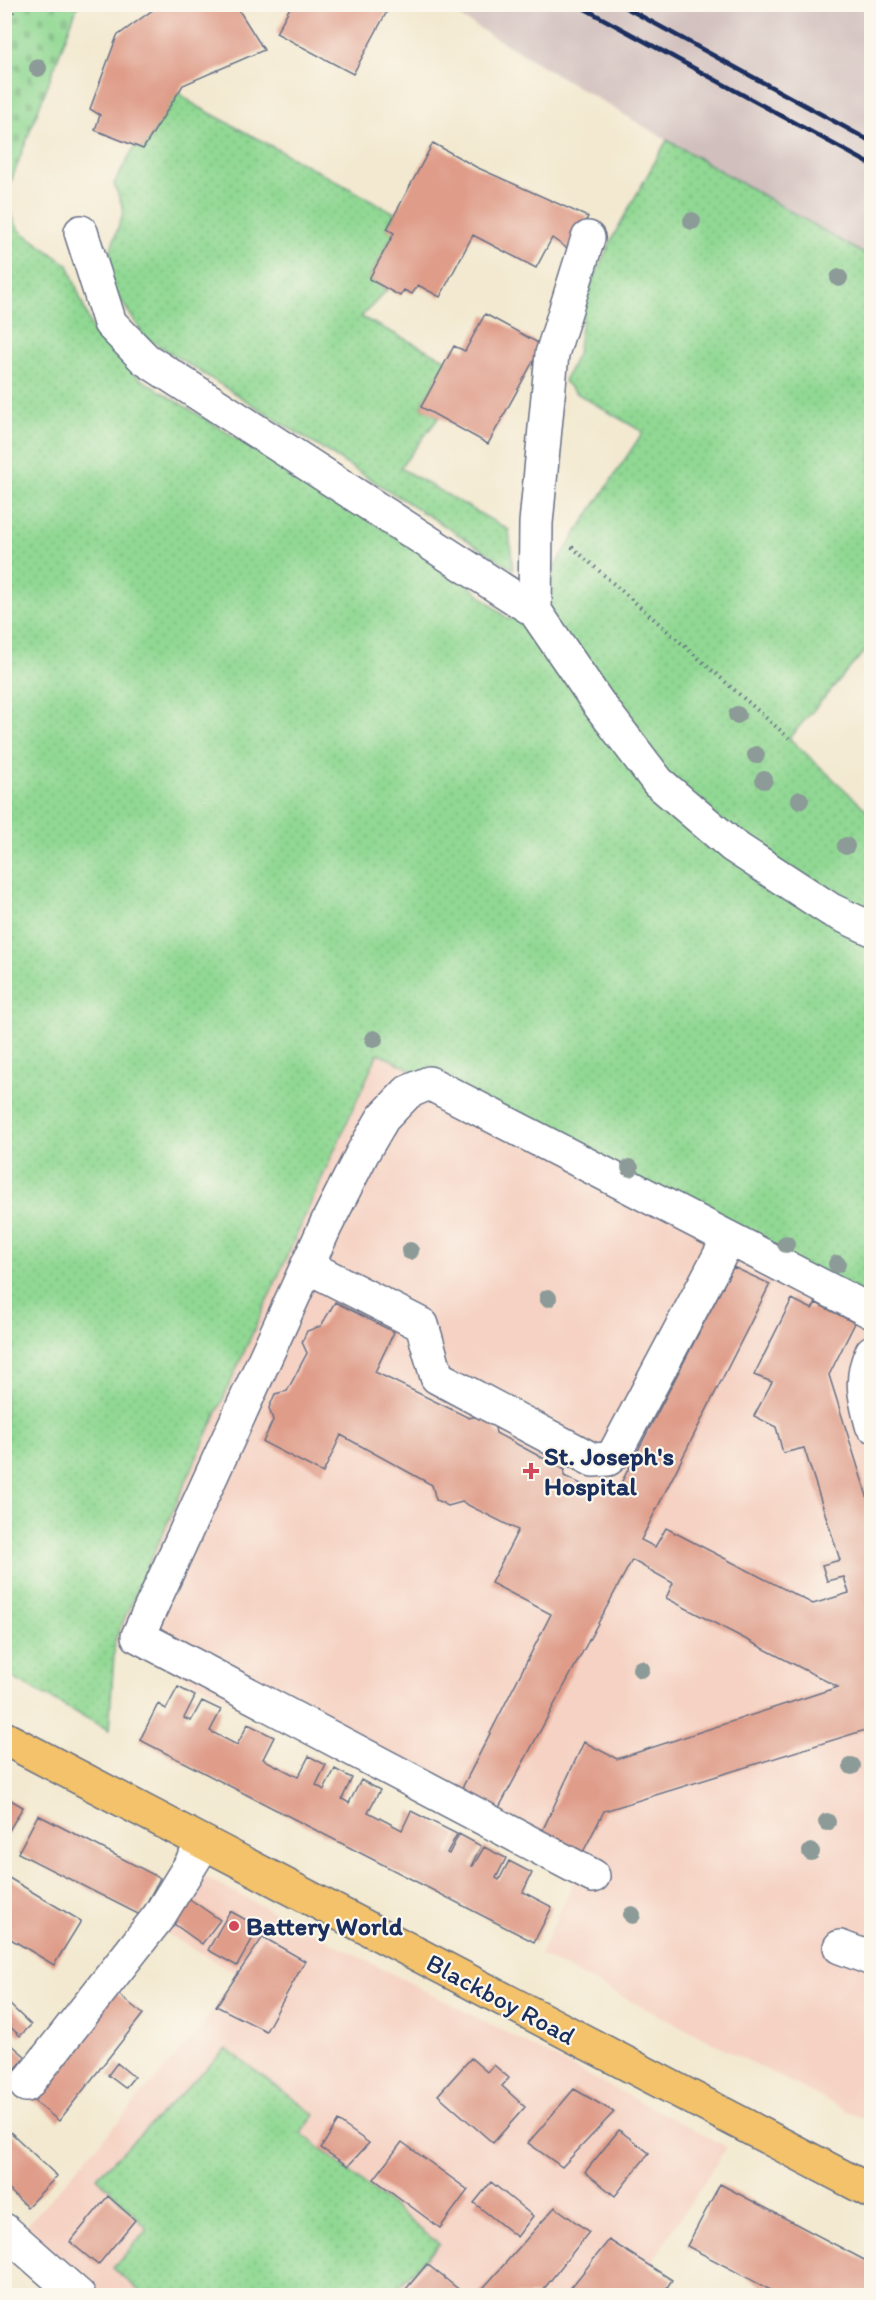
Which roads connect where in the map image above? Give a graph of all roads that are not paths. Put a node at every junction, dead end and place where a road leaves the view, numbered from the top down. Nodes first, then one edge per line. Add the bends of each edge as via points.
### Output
1 (81, 232) dead end
2 (588, 238) dead end
3 (535, 611) junction
4 (872, 929) edge
5 (729, 1238) junction
6 (307, 1266) junction
7 (872, 1312) edge
8 (872, 1352) edge
9 (872, 1425) edge
10 (4, 1738) edge
11 (204, 1843) junction
12 (593, 1876) dead end
13 (840, 1947) dead end
14 (872, 1959) edge
15 (26, 2085) dead end
16 (872, 2192) edge
17 (4, 2230) edge
18 (80, 2295) edge

1 - 3 street via 110,323 145,358
2 - 3 street via 552,354 536,523
3 - 4 street via 658,782 733,846 831,910
5 - 6 street via 429,1083 408,1092 383,1118
5 - 6 street via 615,1453 608,1459 593,1460 437,1377 422,1325
5 - 7 street
6 - 12 street via 138,1636
8 - 9 street via 863,1380
10 - 11 main road, Blackboy Road
11 - 15 street via 159,1916
11 - 16 main road, Blackboy Road
13 - 14 street
17 - 18 street

